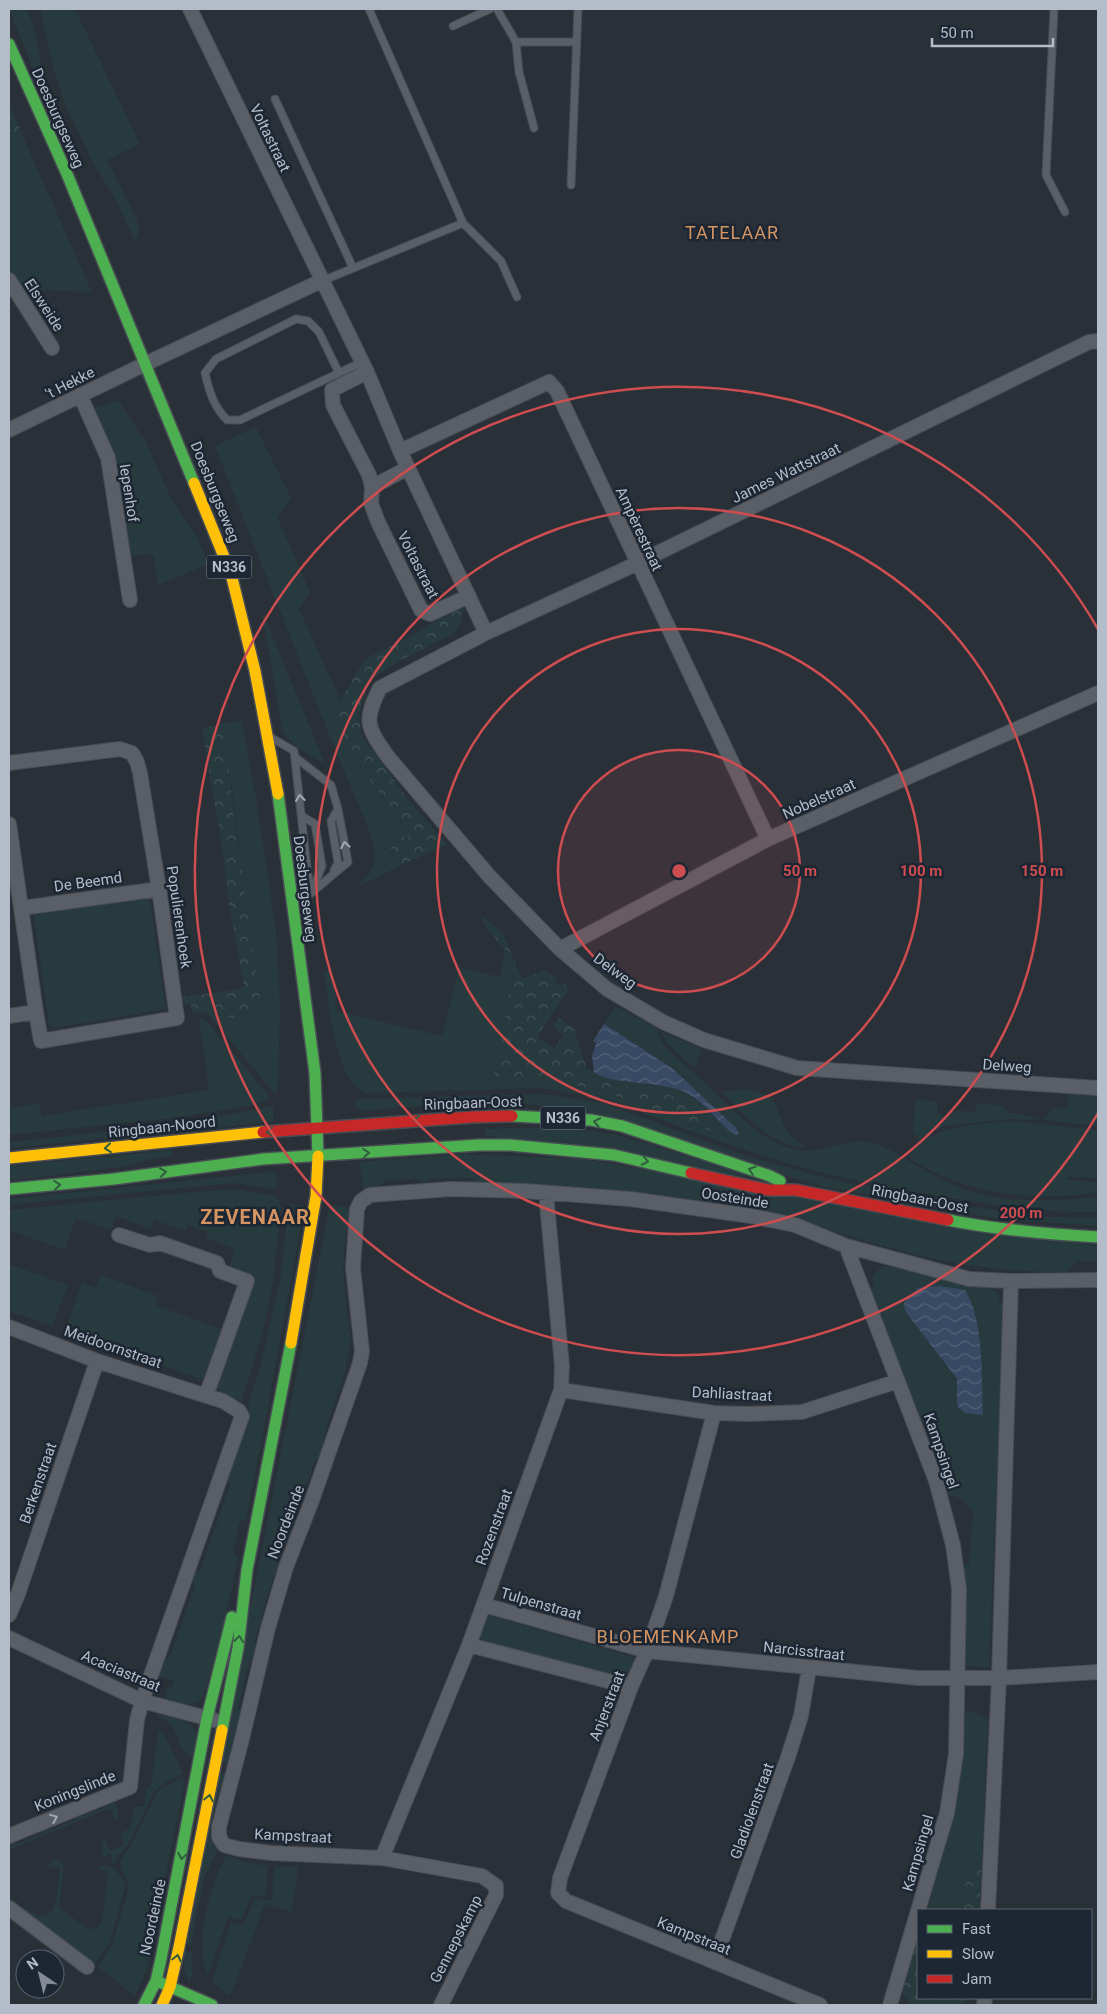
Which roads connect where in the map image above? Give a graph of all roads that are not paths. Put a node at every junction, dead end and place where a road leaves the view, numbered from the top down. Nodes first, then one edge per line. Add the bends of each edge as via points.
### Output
1 (190, 9) edge
2 (369, 9) edge
3 (490, 9) edge
4 (497, 9) edge
5 (578, 9) edge
6 (1054, 9) edge
7 (453, 26) dead end
8 (516, 42) junction
9 (576, 42) junction
10 (9, 44) edge
11 (275, 99) dead end
12 (534, 128) dead end
13 (571, 185) dead end
14 (1065, 212) dead end
15 (463, 223) junction
16 (353, 268) junction
17 (9, 280) edge
18 (322, 281) junction
19 (517, 297) dead end
20 (1098, 340) edge
21 (52, 348) dead end
22 (145, 364) junction
23 (364, 367) junction
24 (338, 373) junction
25 (80, 395) junction
26 (9, 430) edge
27 (400, 452) junction
28 (408, 468) junction
29 (372, 487) junction
30 (638, 563) junction
31 (469, 596) junction
32 (130, 600) dead end
33 (486, 633) junction
34 (1098, 693) edge
35 (267, 735) junction
36 (295, 757) junction
37 (9, 763) edge
38 (302, 816) junction
39 (9, 824) edge
40 (768, 839) junction
41 (159, 889) junction
42 (14, 890) edge
43 (310, 894) junction
44 (292, 906) junction
45 (22, 908) junction
46 (560, 949) junction
47 (36, 1012) junction
48 (9, 1016) edge
49 (1098, 1088) edge
50 (318, 1127) junction
51 (318, 1156) junction
52 (9, 1158) edge
53 (9, 1189) edge
54 (796, 1190) junction
55 (546, 1194) junction
56 (361, 1201) joint
57 (119, 1235) dead end
58 (1098, 1237) edge
59 (846, 1246) junction
60 (1098, 1280) edge
61 (1011, 1282) junction
62 (9, 1328) edge
63 (97, 1361) junction
64 (898, 1381) junction
65 (561, 1390) junction
66 (206, 1396) junction
67 (714, 1412) junction
68 (247, 1570) junction
69 (484, 1605) junction
70 (9, 1615) edge
71 (9, 1638) edge
72 (469, 1645) junction
73 (647, 1651) junction
74 (809, 1668) junction
75 (1098, 1672) edge
76 (958, 1677) junction
77 (999, 1678) junction
78 (631, 1687) junction
79 (142, 1701) junction
80 (207, 1718) junction
81 (224, 1724) junction
82 (9, 1836) edge
83 (232, 1848) joint
84 (382, 1858) junction
85 (496, 1886) joint
86 (558, 1893) joint
87 (9, 1908) edge
88 (918, 1909) edge
89 (988, 1909) edge
90 (917, 1914) edge
91 (714, 1962) junction
92 (87, 1967) dead end
93 (156, 1981) junction
94 (170, 1987) junction
95 (146, 2001) edge
96 (163, 2005) edge
97 (212, 2005) edge
98 (441, 2005) edge
99 (820, 2005) edge
100 (890, 2005) edge

1 - 18 street, Voltastraat
2 - 15 lane
3 - 7 lane
4 - 8 lane
5 - 9 lane
6 - 14 lane via 1046,175
8 - 9 lane
8 - 12 lane via 519,72
9 - 13 lane
10 - 22 main road, Doesburgseweg / N336 via 67,174
11 - 16 lane
15 - 16 lane
15 - 19 lane via 501,261
16 - 18 lane
17 - 21 street, Elsweide
18 - 22 street
18 - 23 street, Voltastraat
20 - 30 street, James Wattstraat
22 - 25 street, 't Hekke
22 - 35 main road, Doesburgseweg / N336 via 231,574 256,671
23 - 24 lane
23 - 27 street, Voltastraat
23 - 29 street, Voltastraat via 332,390 333,405 370,475
24 - 24 lane via 240,420 227,420 219,412 208,389 205,373 216,359 296,319 308,321 319,332
25 - 26 street, 't Hekke
25 - 32 street, Iepenhof via 108,458
27 - 28 street, Voltastraat
27 - 30 street, Ampèrestraat via 549,382 557,390
28 - 29 street
28 - 31 street, Voltastraat
29 - 31 street, Voltastraat via 371,504 378,522 421,610 430,614
30 - 33 street, James Wattstraat
30 - 40 street, Ampèrestraat
31 - 33 street, Voltastraat
33 - 46 street, Delweg via 380,688 368,719 376,740 388,757 490,877
34 - 40 street, Nobelstraat
35 - 36 lane via 294,751
35 - 44 main road, Doesburgseweg / N336
38 -> 36 lane
43 -> 36 lane via 331,875 338,863 331,821 338,809 331,785
37 - 41 street, Populierenhoek via 120,749 132,753 140,773
38 - 43 lane
38 - 43 lane via 315,824 322,866
39 - 42 street
40 - 46 street, Nobelstraat
41 - 45 street, De Beemd
41 - 47 street, Populierenhoek via 177,1018 41,1041
42 - 45 street
43 - 44 lane
44 - 50 main road, Doesburgseweg / N336 via 315,1073
45 - 47 street
46 - 49 street, Delweg via 607,989 663,1022 704,1040 798,1068
47 - 48 street
50 - 51 main road, N336
50 -> 52 main road, Ringbaan-Noord
54 -> 50 main road, Ringbaan-Oost / N336 via 770,1176 622,1126 590,1120 472,1117
53 -> 51 main road via 263,1159
51 -> 54 main road, Ringbaan-Oost / N336 via 510,1145 614,1155 768,1190
51 - 68 main road, Noordeinde via 316,1196
54 - 58 main road, Ringbaan-Oost / N336 via 971,1224
55 - 56 street, Oosteinde via 451,1189 382,1193
55 - 59 street, Oosteinde via 630,1199 751,1216 795,1225
55 - 65 street, Rozenstraat via 562,1366
56 - 83 street, Noordeinde via 353,1268 362,1351 360,1363 286,1567 268,1628 219,1827 219,1837 224,1845
57 - 66 street via 150,1245 160,1243 209,1260 217,1263 220,1271 247,1281
59 - 61 street, Oosteinde via 969,1278
59 - 64 street, Kampsingel
60 - 61 street, Oosteinde
61 - 77 street
62 - 63 street, Meidoornstraat
63 - 66 street, Meidoornstraat
63 - 70 street, Berkenstraat
64 - 67 street, Dahliastraat via 802,1412
64 - 76 street, Kampsingel via 936,1481 953,1545 959,1589
65 - 67 street, Dahliastraat
65 - 69 street, Rozenstraat
66 - 79 street, Meidoornstraat via 223,1401 242,1416
67 - 73 street, Anjerstraat via 666,1596
68 - 80 main road, Noordeinde via 222,1652
81 -> 68 main road, Noordeinde via 238,1648
69 - 72 street, Rozenstraat
69 - 73 street, Tulpenstraat
71 - 79 street, Acaciastraat
72 - 78 street
72 - 84 street, Rozenstraat
73 - 74 street, Narcisstraat
73 - 78 street, Anjerstraat
74 - 76 street, Narcisstraat via 918,1678
74 - 91 street, Gladiolenstraat via 801,1716 788,1757
75 - 77 street
76 - 77 street
76 - 88 street, Kampsingel via 956,1754 947,1813
77 - 89 street
78 - 86 street, Anjerstraat via 560,1878
79 - 80 street, Acaciastraat
82 -> 79 street, Koningslinde via 130,1787
80 - 81 street, Acaciastraat
80 -> 93 main road, Noordeinde
94 -> 81 main road, Noordeinde
83 - 84 street, Kampstraat
84 - 85 street, Kampstraat via 482,1876
85 - 98 street, Gennepskamp via 496,1895
86 - 91 street, Kampstraat via 566,1901
87 - 92 street
90 - 100 street, Kampsingel
91 - 99 street, Kampstraat
93 - 94 main road
93 - 95 main road, Noordeinde
94 - 96 main road, Noordeinde
94 - 97 main road
95 - 96 main road

